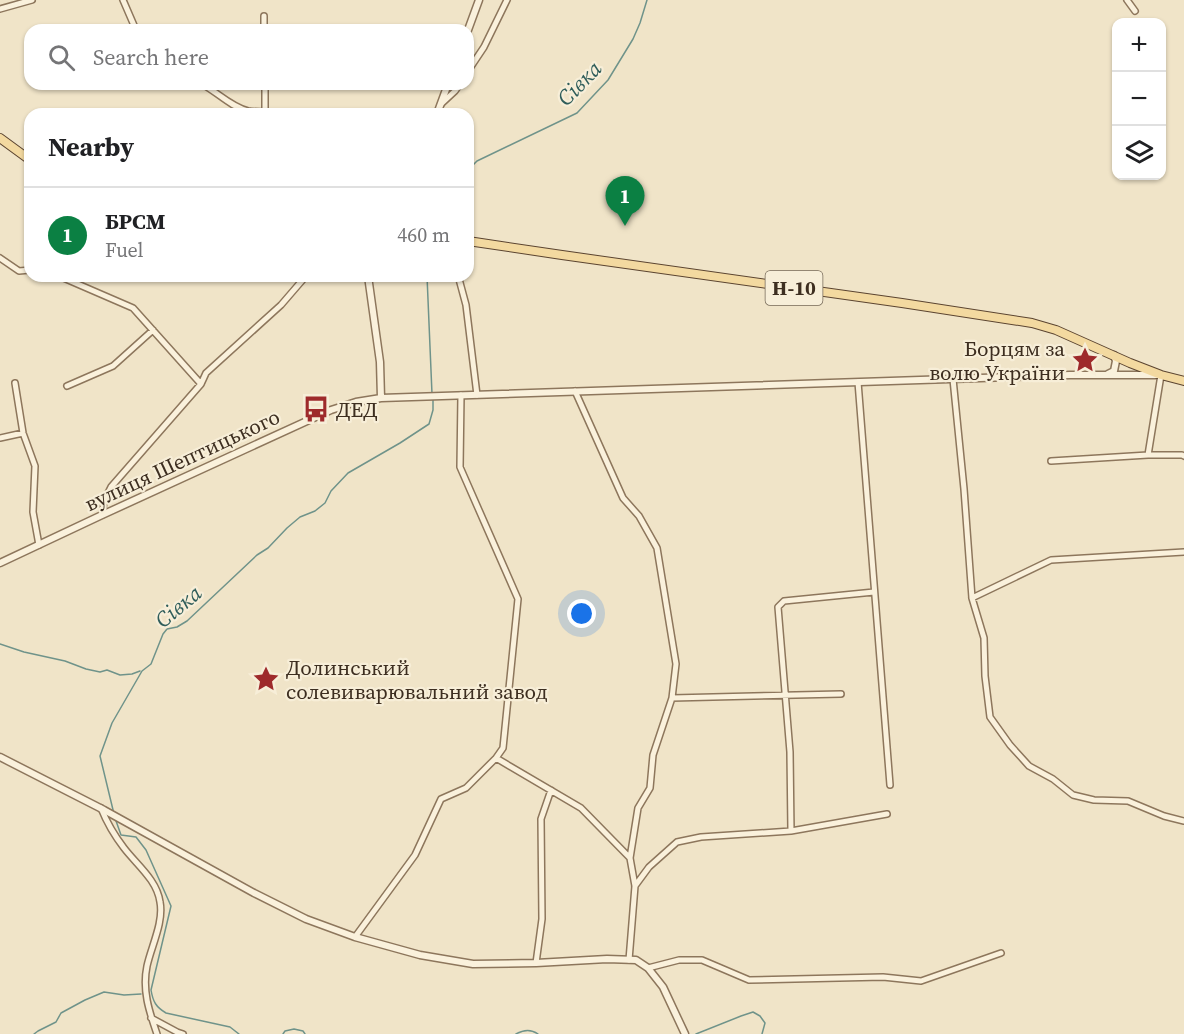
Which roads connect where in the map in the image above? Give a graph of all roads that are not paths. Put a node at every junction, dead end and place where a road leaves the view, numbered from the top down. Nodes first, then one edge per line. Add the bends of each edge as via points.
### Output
1 (32, 0) edge
2 (123, 0) edge
3 (479, 0) edge
4 (507, 0) edge
5 (1127, 0) edge
6 (0, 9) edge
7 (1135, 10) dead end
8 (264, 16) dead end
9 (133, 24) edge
10 (264, 24) edge
11 (470, 24) edge
12 (474, 62) edge
13 (212, 90) edge
14 (265, 90) edge
15 (446, 90) edge
16 (456, 90) edge
17 (440, 105) junction
18 (240, 108) edge
19 (265, 108) edge
20 (439, 108) edge
21 (0, 138) edge
22 (24, 156) edge
23 (474, 242) edge
24 (0, 258) edge
25 (24, 271) edge
26 (72, 282) edge
27 (301, 282) edge
28 (369, 282) edge
29 (460, 282) edge
30 (153, 330) junction
31 (1114, 356) junction
32 (1106, 375) junction
33 (1161, 375) junction
34 (952, 379) junction
35 (1184, 381) edge
36 (858, 382) junction
37 (15, 383) dead end
38 (201, 384) junction
39 (67, 386) dead end
40 (575, 391) junction
41 (461, 395) junction
42 (477, 395) junction
43 (381, 398) junction
44 (23, 433) junction
45 (0, 438) edge
46 (1148, 455) junction
47 (1184, 456) edge
48 (1051, 461) dead end
49 (102, 515) junction
50 (39, 545) junction
51 (1184, 552) edge
52 (0, 563) edge
53 (874, 592) junction
54 (972, 598) junction
55 (841, 694) dead end
56 (786, 696) junction
57 (672, 698) junction
58 (0, 757) edge
59 (496, 758) junction
60 (890, 785) dead end
61 (551, 790) junction
62 (103, 809) junction
63 (887, 814) dead end
64 (1184, 822) edge
65 (791, 831) junction
66 (630, 858) junction
67 (635, 886) junction
68 (355, 937) junction
69 (1001, 953) dead end
70 (629, 960) junction
71 (536, 963) junction
72 (648, 968) junction
73 (151, 1018) junction
74 (684, 1032) edge
75 (157, 1034) edge
76 (183, 1034) edge

1 - 6 street
2 - 9 street
3 - 11 street
4 - 12 street
5 - 7 street
8 - 10 street
13 - 18 street
14 - 19 street
15 - 17 street
16 - 17 street
17 - 20 street
21 - 22 main road
23 - 31 main road, Н-10 via 1032,323
24 - 25 street
26 - 30 street via 133,308
27 - 38 street via 206,373
28 - 43 street
29 - 42 street
30 - 38 street
30 - 39 street via 113,366
31 - 32 street via 1114,371
31 - 33 main road, Н-10
32 - 33 street, вулиця Шептицького
32 - 34 street, вулиця Шептицького
33 - 35 main road, Н-10
33 - 46 street
34 - 36 street, вулиця Шептицького
34 - 54 street
36 - 40 street, вулиця Шептицького
36 - 53 street
37 - 44 street
38 - 49 street via 111,487
40 - 42 street, вулиця Шептицького
40 - 57 street via 623,498 639,516 657,548 676,664
41 - 42 street, вулиця Шептицького
41 - 43 street, вулиця Шептицького
41 - 59 street via 460,467 518,599 503,748
43 - 49 street, вулиця Шептицького via 331,411
44 - 45 street
44 - 50 street via 35,466 33,512
46 - 47 street
46 - 48 street
49 - 50 street, вулиця Шептицького
50 - 52 street, вулиця Шептицького
51 - 54 street via 1051,561
53 - 56 street via 784,601 778,608
53 - 60 street
54 - 64 street via 984,638 990,717 1029,766 1073,795 1128,801
55 - 56 street
56 - 57 street
56 - 65 street
57 - 66 street via 653,755 650,788 638,808
58 - 62 street
59 - 61 street
59 - 68 street via 466,788 441,799 415,855
61 - 66 street via 581,808
61 - 71 street via 541,819 542,919
62 - 68 street via 254,893 306,919
62 - 73 street via 109,827 153,883 160,902 145,988
63 - 65 street
65 - 67 street via 676,842
66 - 67 street
67 - 70 street
68 - 71 street via 466,963
69 - 72 street via 921,981 883,977 749,980 702,960 680,960
70 - 71 street
70 - 72 street
72 - 74 street via 663,987
73 - 75 street
73 - 76 street

